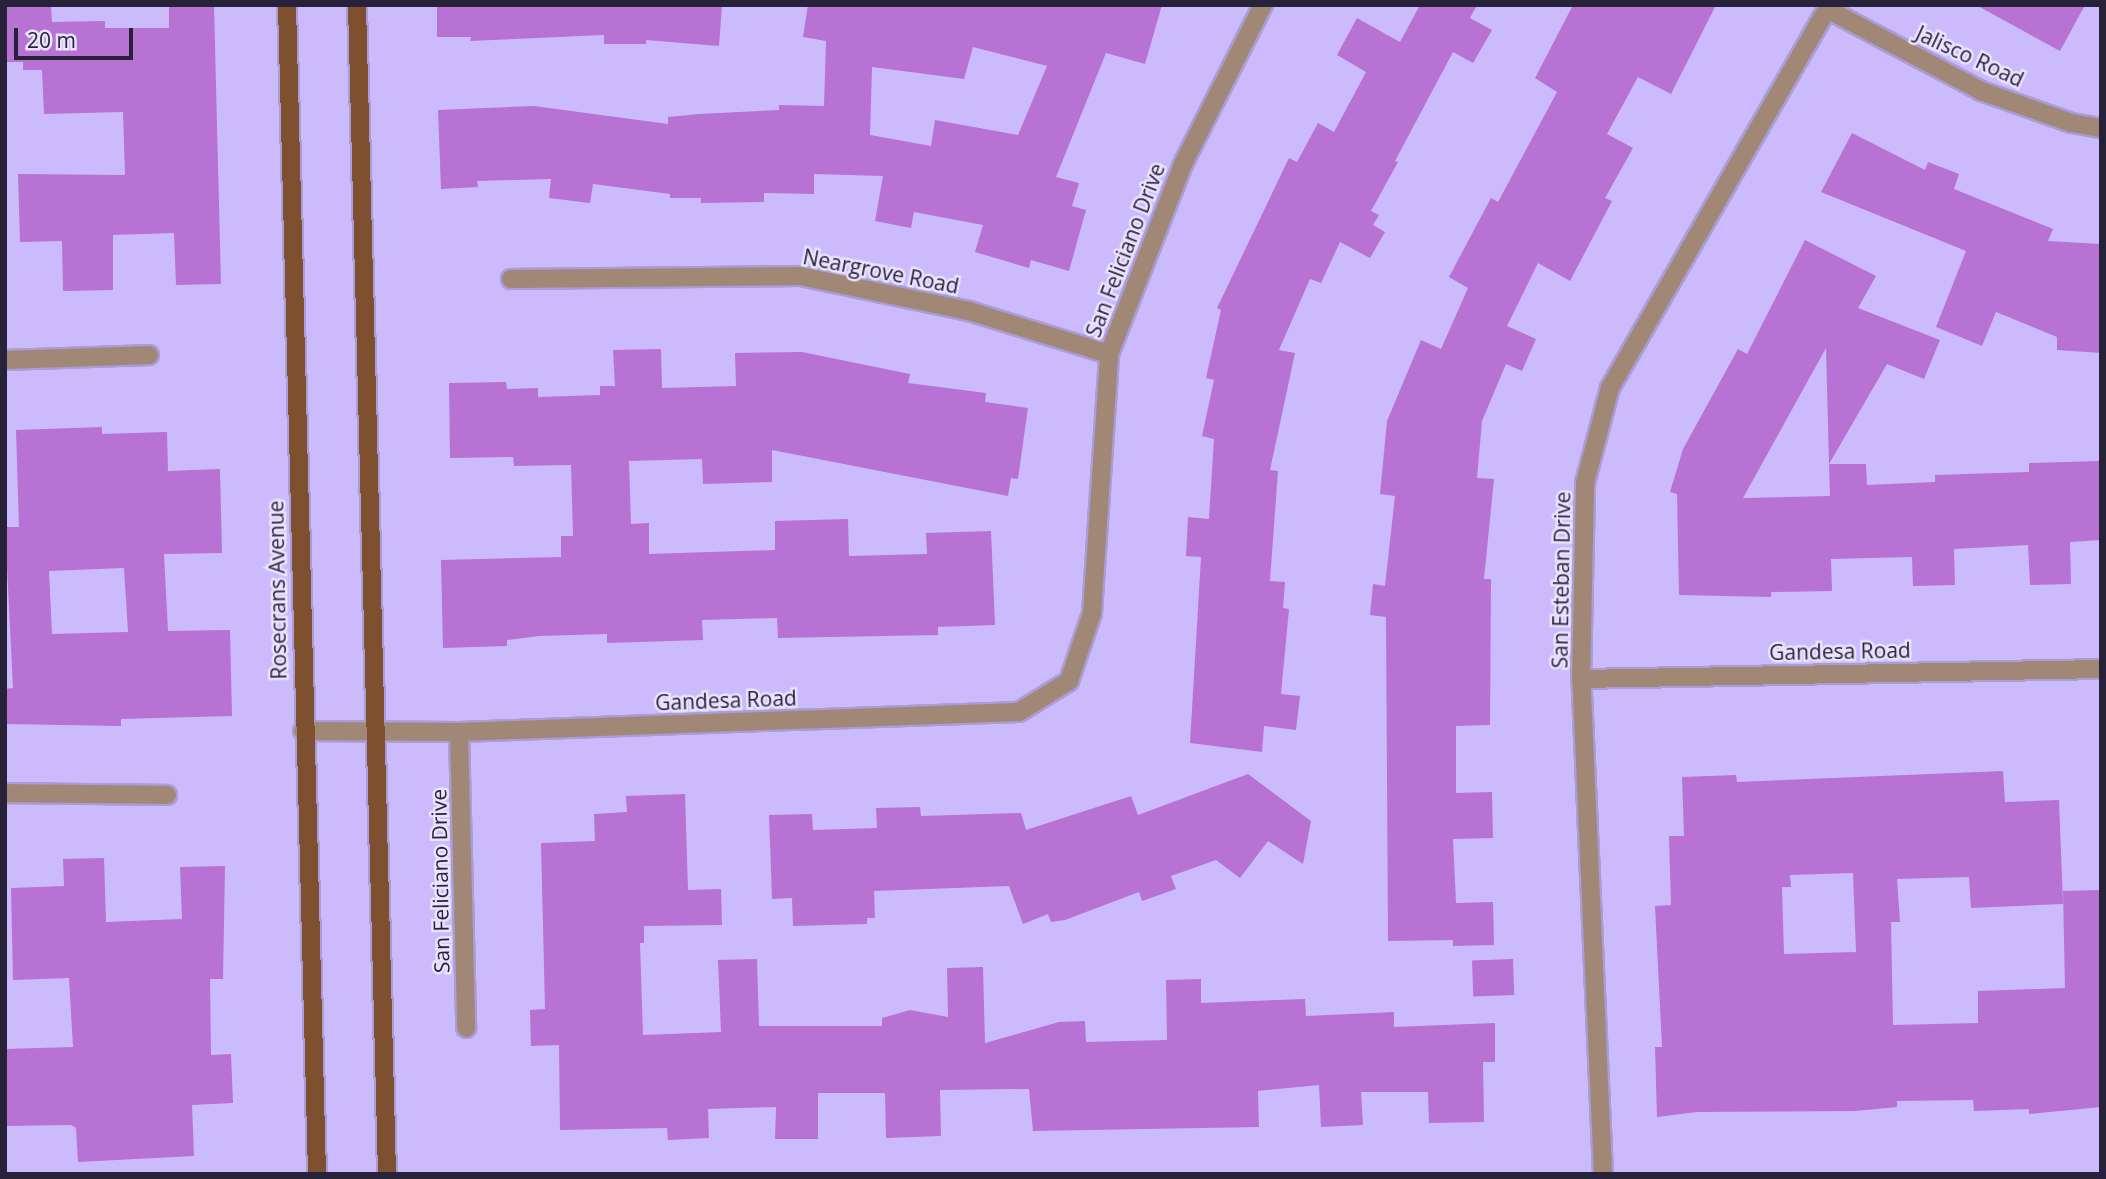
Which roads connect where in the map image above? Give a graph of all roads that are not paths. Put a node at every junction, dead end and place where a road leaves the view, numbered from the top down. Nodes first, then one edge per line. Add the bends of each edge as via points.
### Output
1 (287, 5) edge
2 (357, 5) edge
3 (1263, 5) edge
4 (1828, 7) edge
5 (2101, 128) edge
6 (512, 279) dead end
7 (1109, 354) junction
8 (149, 355) dead end
9 (5, 360) edge
10 (1092, 613) joint
11 (2101, 669) edge
12 (1581, 679) junction
13 (303, 731) junction
14 (373, 732) junction
15 (459, 732) junction
16 (5, 793) edge
17 (167, 795) dead end
18 (466, 1028) dead end
19 (317, 1174) edge
20 (387, 1174) edge
21 (1603, 1174) edge

1 - 13 main road, Rosecrans Avenue
2 - 14 main road
3 - 7 street, San Feliciano Drive via 1184,162
4 - 5 street, Jalisco Road via 1981,91 2072,123
4 - 12 street, San Esteban Drive via 1610,388 1585,483
6 - 7 street, Neargrove Road via 800,276 969,311
7 - 10 street, San Feliciano Drive
8 - 9 street
10 - 15 street, Gandesa Road via 1069,681 1019,712
11 - 12 street, Gandesa Road
12 - 21 street, San Esteban Drive
13 - 14 street, Gandesa Road
13 - 19 main road, Rosecrans Avenue
14 - 15 street, Gandesa Road
14 - 20 main road
15 - 18 street, San Feliciano Drive
16 - 17 street

